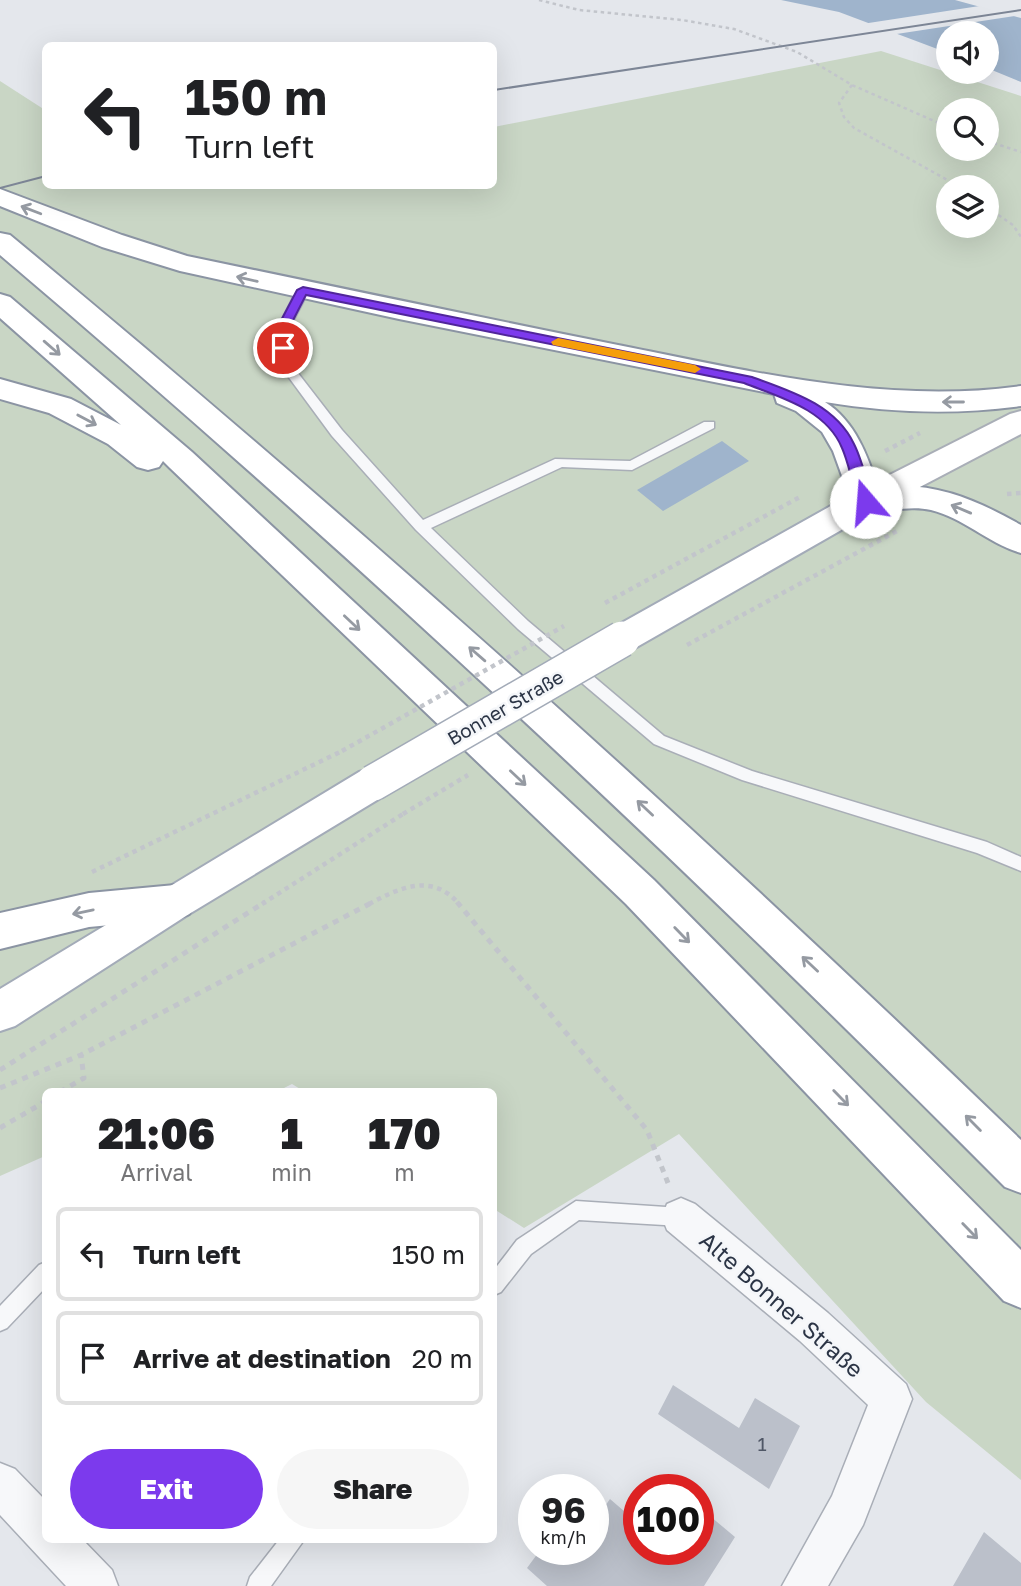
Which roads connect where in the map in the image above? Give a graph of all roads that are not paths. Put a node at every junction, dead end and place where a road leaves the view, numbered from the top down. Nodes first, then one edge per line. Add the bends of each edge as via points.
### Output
1 (0, 197) edge
2 (0, 241) edge
3 (303, 290) junction
4 (0, 303) edge
5 (747, 380) junction
6 (0, 389) edge
7 (1021, 396) edge
8 (1021, 421) edge
9 (709, 425) dead end
10 (866, 502) junction
11 (421, 527) junction
12 (1021, 541) edge
13 (302, 576) junction
14 (1021, 864) edge
15 (175, 902) junction
16 (0, 931) edge
17 (0, 1012) edge
18 (1021, 1171) edge
19 (681, 1217) joint
20 (42, 1276) edge
21 (497, 1281) edge
22 (1021, 1284) edge
23 (0, 1321) edge
24 (0, 1484) edge
25 (42, 1528) edge
26 (55, 1543) edge
27 (291, 1543) edge
28 (258, 1585) edge
29 (96, 1586) edge
30 (804, 1586) edge

3 -> 1 main road via 180,263
18 -> 2 main road via 857,1008 574,740
3 - 5 main road
3 - 11 lane via 281,332 285,364 337,433
4 -> 13 main road via 181,460
7 -> 5 main road via 979,402 881,401
5 - 10 main road via 801,400 830,421 848,444
6 -> 13 main road via 60,406 119,437
8 - 10 main road, Bonner Straße
9 - 11 lane via 632,466 560,462
12 -> 10 main road via 953,505 905,495
10 - 15 main road, Bonner Straße, bridge via 373,783
11 - 14 lane via 523,625 659,740 748,776 981,847
13 -> 22 main road via 640,892
15 -> 16 main road via 89,910
15 - 17 main road, Bonner Straße
19 - 21 lane via 576,1210 523,1247
19 - 30 street, Alte Bonner Straße via 814,1327 891,1399 848,1510
20 - 23 lane
24 - 25 street
26 - 29 street
27 - 28 lane

